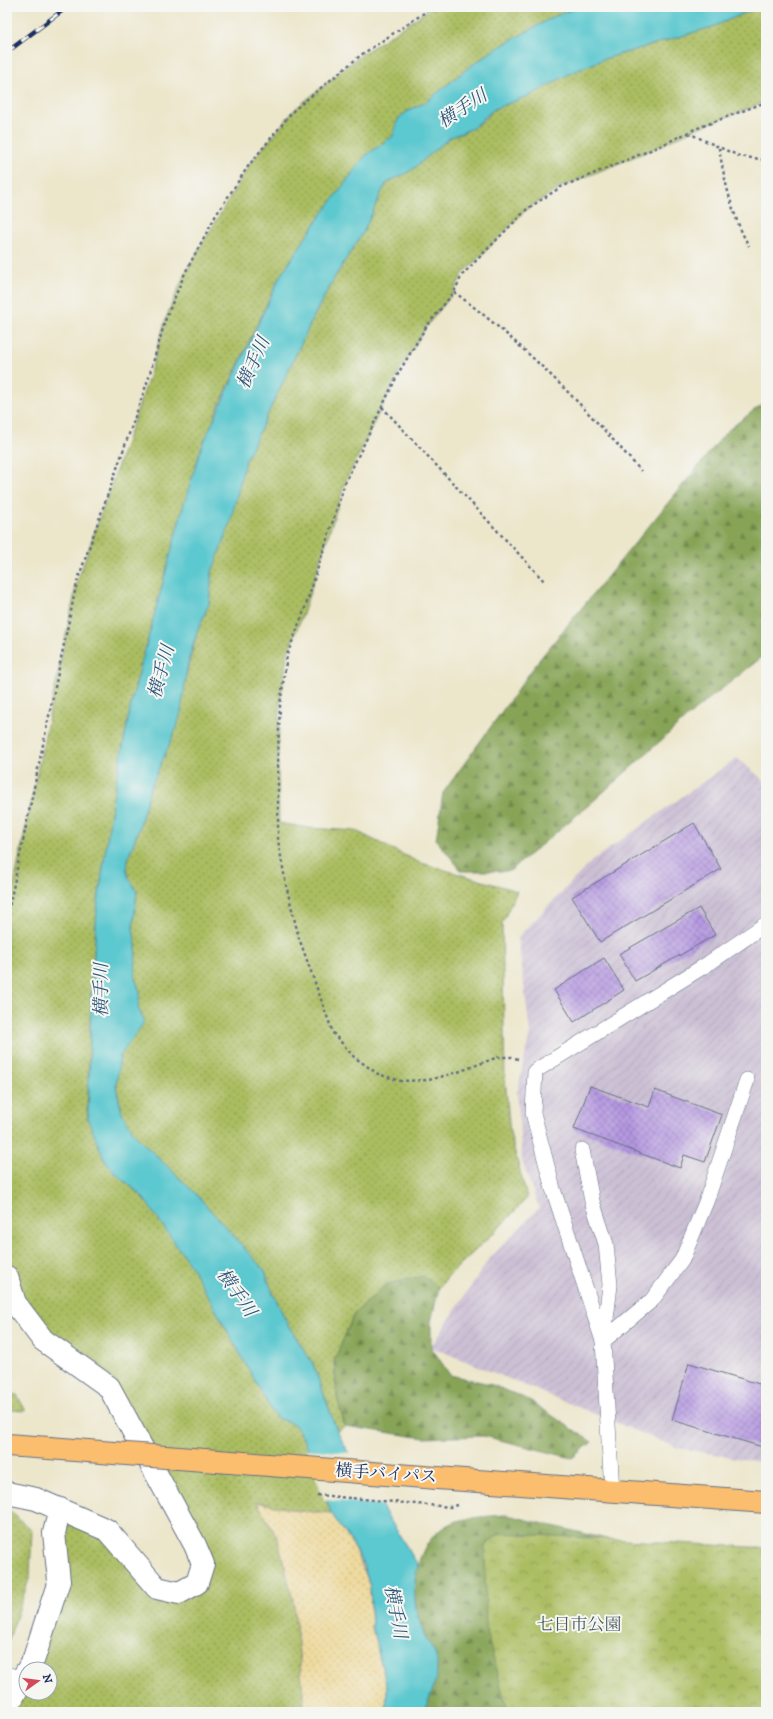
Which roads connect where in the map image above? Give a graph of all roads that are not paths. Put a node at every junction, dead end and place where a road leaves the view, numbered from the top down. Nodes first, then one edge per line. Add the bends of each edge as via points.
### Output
1 (766, 924) edge
2 (748, 1080) dead end
3 (582, 1150) dead end
4 (7, 1277) edge
5 (603, 1341) junction
6 (7, 1445) edge
7 (612, 1491) junction
8 (7, 1493) edge
9 (766, 1502) edge
10 (60, 1509) junction
11 (32, 1661) edge
12 (18, 1681) edge
13 (7, 1708) edge

1 - 5 lane via 709,963 535,1071 535,1120 553,1189
2 - 5 lane via 706,1202 682,1260 652,1300
3 - 5 lane via 592,1201 606,1244 610,1285
4 - 10 street via 15,1303 43,1340 109,1387 195,1544 203,1564 197,1583 179,1593 157,1588 107,1530
5 - 7 lane
6 - 7 highway, 横手バイパス, bridge
7 - 9 highway, 横手バイパス
8 - 10 street via 36,1499
10 - 11 street via 54,1533 59,1581
12 - 13 street

